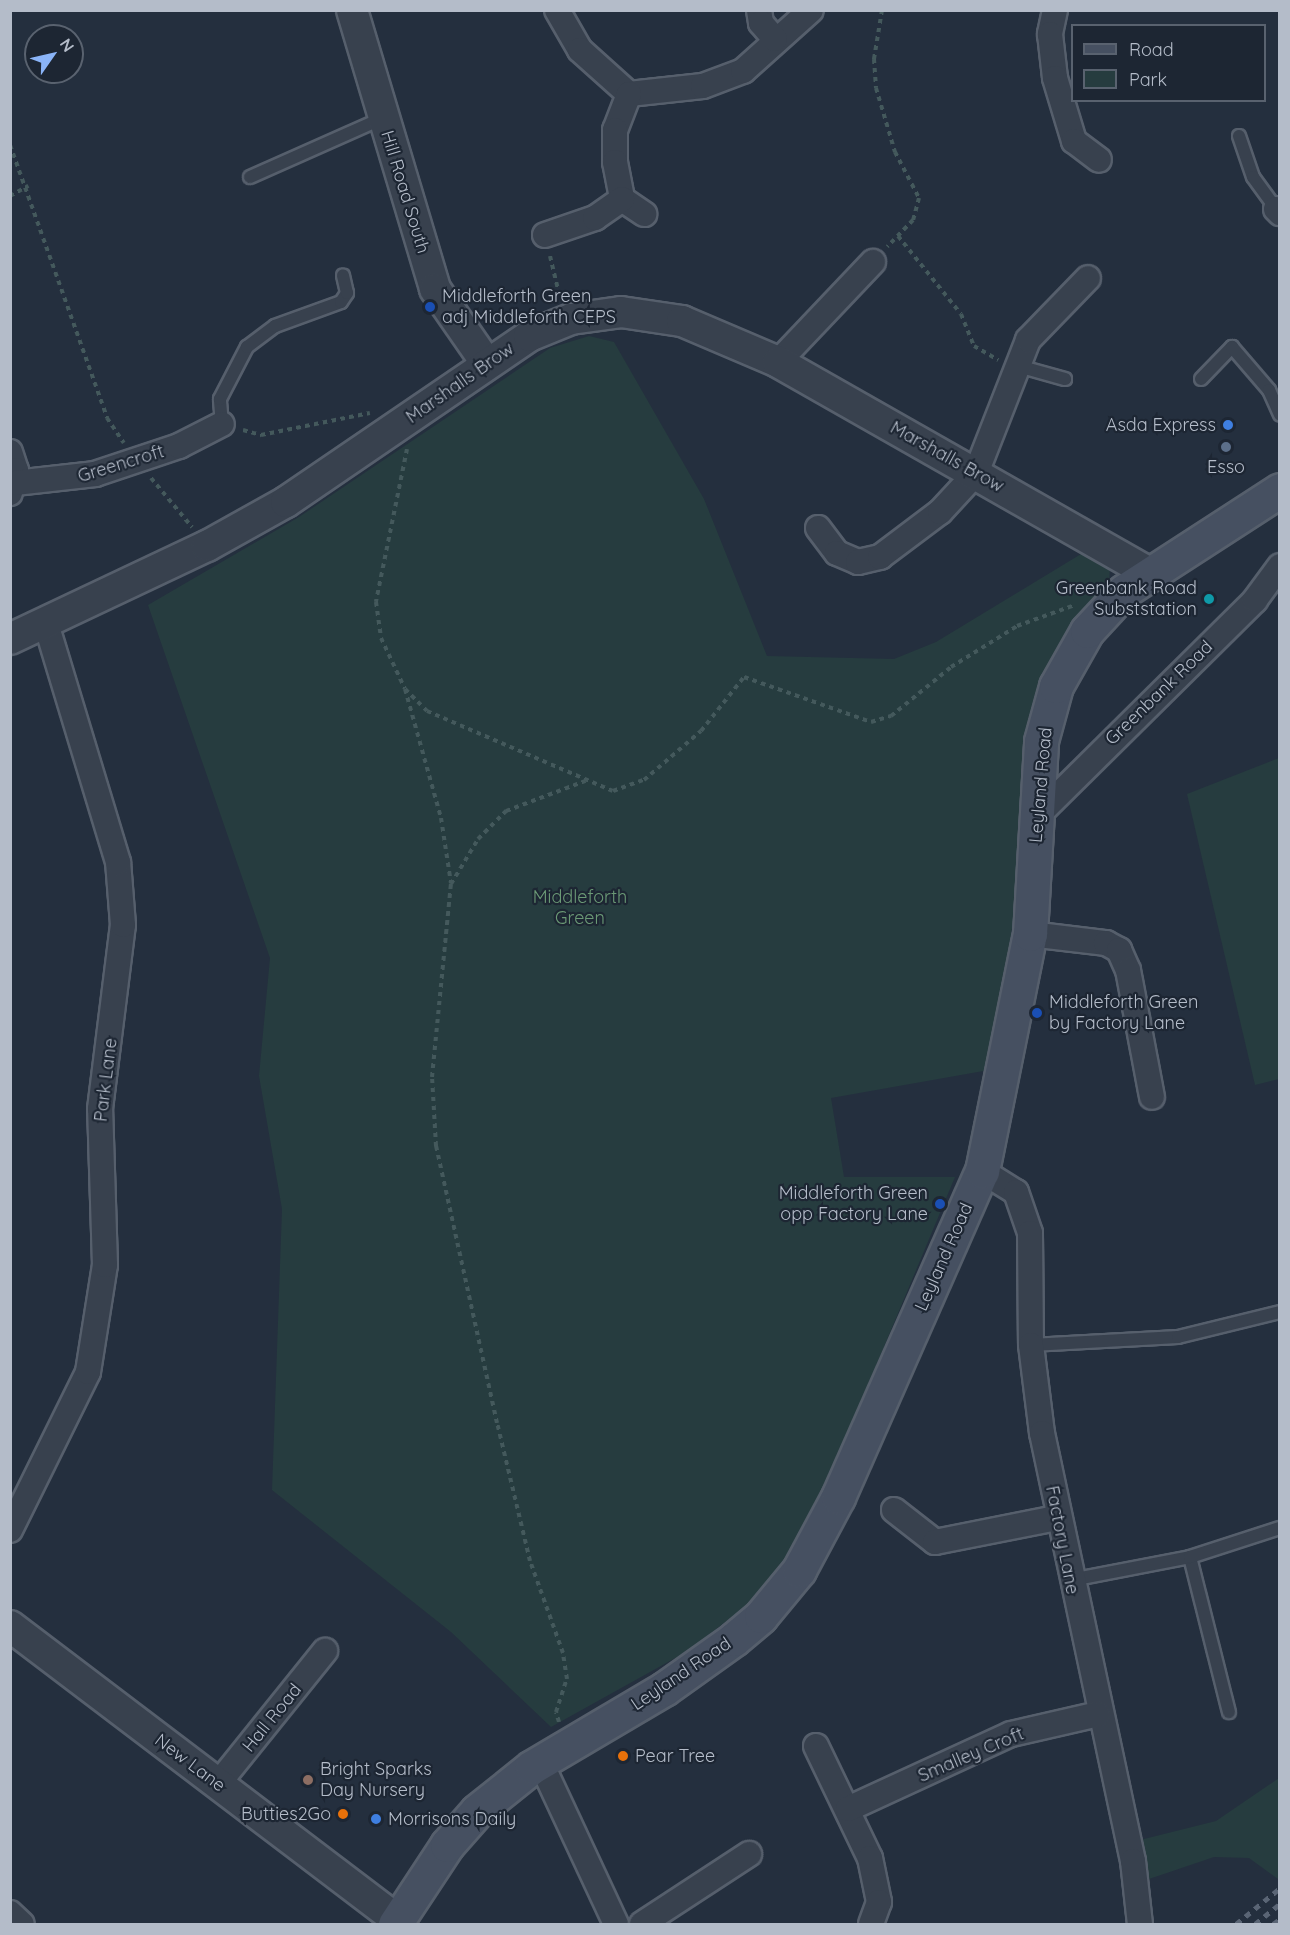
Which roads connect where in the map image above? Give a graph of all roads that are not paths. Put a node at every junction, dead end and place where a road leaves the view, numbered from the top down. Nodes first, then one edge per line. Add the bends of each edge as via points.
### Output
1 (352, 10) edge
2 (557, 10) edge
3 (759, 10) edge
4 (811, 10) edge
5 (1055, 10) edge
6 (775, 39) junction
7 (629, 94) junction
8 (383, 118) junction
9 (1239, 136) dead end
10 (1099, 160) dead end
11 (250, 177) dead end
12 (622, 199) junction
13 (1278, 211) edge
14 (644, 214) dead end
15 (545, 235) road end
16 (873, 262) road end
17 (343, 275) dead end
18 (1088, 278) dead end
19 (485, 361) junction
20 (778, 362) junction
21 (1018, 366) junction
22 (1065, 379) dead end
23 (1201, 379) dead end
24 (1280, 415) edge
25 (222, 424) joint
26 (10, 452) edge
27 (976, 472) junction
28 (13, 488) edge
29 (1280, 490) edge
30 (818, 528) dead end
31 (1280, 566) edge
32 (1147, 572) junction
33 (46, 623) junction
34 (10, 639) edge
35 (1036, 817) junction
36 (1030, 934) junction
37 (1152, 1097) dead end
38 (982, 1171) junction
39 (1280, 1312) edge
40 (1031, 1346) junction
41 (894, 1510) dead end
42 (1056, 1518) junction
43 (1280, 1528) edge
44 (10, 1530) edge
45 (1190, 1557) junction
46 (1070, 1580) junction
47 (10, 1626) edge
48 (325, 1651) dead end
49 (1229, 1712) dead end
50 (1098, 1714) junction
51 (816, 1746) dead end
52 (552, 1754) junction
53 (218, 1784) junction
54 (848, 1809) junction
55 (749, 1854) dead end
56 (10, 1913) edge
57 (397, 1923) edge
58 (22, 1924) edge
59 (616, 1924) edge
60 (642, 1924) edge
61 (871, 1924) edge
62 (1140, 1924) edge

1 - 8 street, Hill Road South
2 - 7 street via 580,50
3 - 6 street via 761,23
4 - 6 street
5 - 10 street via 1050,34 1055,78 1074,141
6 - 7 street via 744,71 703,86
7 - 12 street via 615,130
8 - 11 lane
8 - 19 street, Hill Road South via 435,289
9 - 13 lane via 1253,177
12 - 14 street
12 - 15 street via 595,218
16 - 20 street
17 - 25 lane via 347,293 341,302 275,326 247,347 220,399
18 - 21 street via 1028,340
19 - 20 street, Marshalls Brow via 565,321 643,313 717,334
19 - 33 street, Marshalls Brow via 407,421 286,502 207,546
20 - 27 street, Marshalls Brow
21 - 22 lane
21 - 27 street
23 - 24 lane via 1232,347 1269,390
25 - 28 street, Greencroft via 137,460 68,480
26 - 28 street, Greencroft
27 - 30 street via 940,512 880,557 858,562 837,553
27 - 32 street, Marshalls Brow
29 - 32 main road, Leyland Road
31 - 35 street, Greenbank Road via 1255,600
32 - 35 main road, Leyland Road via 1104,609 1056,686 1041,741
33 - 34 street, Marshalls Brow
33 - 44 street, Park Lane via 118,862 123,925 100,1109 105,1265 88,1372
35 - 36 main road, Leyland Road
36 - 37 street via 1106,943 1119,950 1128,970
36 - 38 main road, Leyland Road
38 - 40 street, Factory Lane via 1016,1192 1024,1206 1030,1233
38 - 52 main road, Leyland Road via 838,1497 799,1570 761,1616 734,1639 664,1689
39 - 40 lane via 1178,1337
40 - 42 street, Factory Lane
41 - 42 street via 935,1542
42 - 46 street, Factory Lane
43 - 45 lane
45 - 46 lane
45 - 49 lane
46 - 50 street, Factory Lane
47 - 53 street, New Lane
48 - 53 street, Hall Road
50 - 54 street, Smalley Croft via 1011,1734
50 - 62 street, Factory Lane via 1133,1861
51 - 54 street
52 - 57 main road, Leyland Road via 477,1811 447,1845
52 - 59 street
53 - 57 street, New Lane
54 - 61 street via 870,1858 879,1902
55 - 60 street
56 - 58 street

